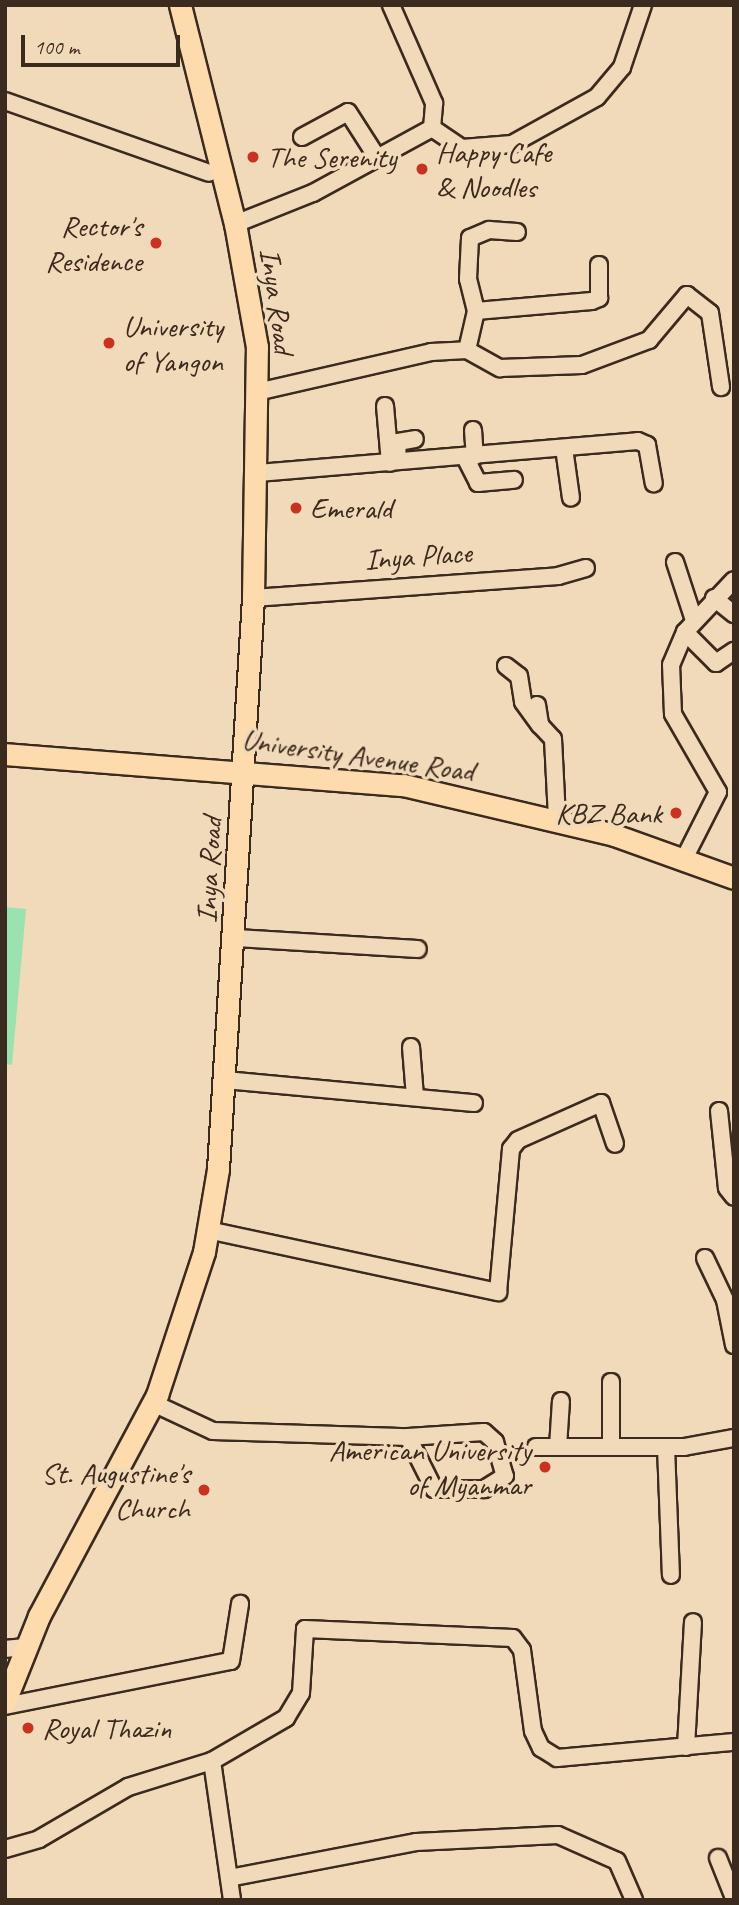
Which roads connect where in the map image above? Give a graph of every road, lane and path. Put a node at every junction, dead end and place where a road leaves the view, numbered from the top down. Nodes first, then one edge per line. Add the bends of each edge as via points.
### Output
1 (180, 5) edge
2 (391, 5) edge
3 (643, 5) edge
4 (5, 102) edge
5 (432, 128) junction
6 (302, 137) dead end
7 (378, 159) junction
8 (209, 173) dead end
9 (235, 224) junction
10 (517, 232) dead end
11 (599, 265) dead end
12 (476, 311) junction
13 (467, 350) junction
14 (721, 387) dead end
15 (257, 392) junction
16 (385, 407) dead end
17 (473, 430) dead end
18 (415, 439) dead end
19 (564, 448) junction
20 (470, 456) junction
21 (394, 462) junction
22 (258, 473) junction
23 (514, 480) dead end
24 (654, 483) dead end
25 (571, 498) dead end
26 (675, 562) dead end
27 (586, 568) dead end
28 (734, 580) edge
29 (253, 598) junction
30 (715, 598) junction
31 (734, 614) edge
32 (689, 626) junction
33 (734, 651) edge
34 (506, 666) dead end
35 (537, 705) dead end
36 (246, 724) junction
37 (540, 725) junction
38 (5, 754) edge
39 (243, 768) junction
40 (292, 774) junction
41 (556, 819) junction
42 (685, 856) junction
43 (734, 878) edge
44 (236, 938) junction
45 (418, 948) dead end
46 (411, 1047) dead end
47 (225, 1080) junction
48 (415, 1097) junction
49 (474, 1103) dead end
50 (719, 1111) dead end
51 (615, 1143) dead end
52 (734, 1196) edge
53 (208, 1230) junction
54 (705, 1258) dead end
55 (734, 1345) edge
56 (611, 1382) dead end
57 (561, 1401) dead end
58 (153, 1403) junction
59 (408, 1437) junction
60 (734, 1438) edge
61 (536, 1447) dead end
62 (558, 1447) junction
63 (611, 1447) junction
64 (666, 1447) junction
65 (671, 1575) dead end
66 (240, 1604) dead end
67 (693, 1622) dead end
68 (15, 1648) edge
69 (5, 1703) edge
70 (734, 1742) edge
71 (686, 1746) junction
72 (212, 1761) junction
73 (5, 1849) edge
74 (718, 1858) dead end
75 (229, 1878) junction
76 (734, 1898) edge
77 (232, 1900) edge
78 (634, 1900) edge

1 - 9 main road, Inya Road
2 - 5 street via 434,103
3 - 5 street via 622,66 597,97 512,144 462,148
4 - 8 street
5 - 7 street
6 - 7 street via 348,112
7 - 9 street
9 - 15 main road, Inya Road via 257,347
10 - 12 street via 489,230 470,237 468,279
11 - 12 street via 600,289 592,301
12 - 13 street
13 - 14 street via 500,368 582,365 649,340 687,295 710,313
13 - 15 street
15 - 22 main road, Inya Road
16 - 21 street
17 - 20 street
18 - 21 street via 398,442
19 - 20 street
19 - 24 street via 638,441 647,445
19 - 25 street
20 - 21 street
20 - 23 street via 478,483
21 - 22 street
22 - 29 main road, Inya Road
26 - 32 street
27 - 29 street, Inya Place via 558,576
28 - 30 street
29 - 36 main road, Inya Road
30 - 31 street
30 - 32 street
32 - 33 street via 716,663
32 - 42 street via 671,664 673,714 718,792
34 - 37 street via 519,676 523,702
35 - 37 street
36 - 39 main road, Inya Road
36 - 40 main road via 259,754
37 - 41 street via 553,740
38 - 39 main road, University Avenue Road
39 - 40 main road, University Avenue Road
39 - 44 main road, Inya Road
40 - 41 main road, University Avenue Road via 403,785
41 - 42 main road, University Avenue Road
42 - 43 main road, University Avenue Road
44 - 45 street
44 - 47 main road, Inya Road
46 - 48 street
47 - 48 street
47 - 53 main road, Inya Road
48 - 49 street
50 - 52 street via 727,1188
51 - 53 street via 601,1103 518,1140 511,1149 499,1292
53 - 58 main road, Inya Road via 182,1331
54 - 55 street via 725,1300
56 - 63 street
57 - 62 street
58 - 59 street via 213,1431
58 - 68 main road, Inya Road
59 - 59 street via 491,1435 505,1476 484,1489 434,1489
60 - 64 street via 716,1445
61 - 62 street
62 - 63 street
63 - 64 street
64 - 65 street
66 - 69 street via 231,1661 224,1664
67 - 71 street
68 - 69 main road, Inya Road
70 - 71 street
71 - 72 street via 582,1760 541,1748 527,1712 522,1650 507,1636 317,1628 305,1629 301,1640 301,1693 286,1718
72 - 73 street via 128,1787 39,1839
72 - 75 street
74 - 76 street
75 - 77 street
75 - 78 street via 416,1842 558,1835 617,1861

